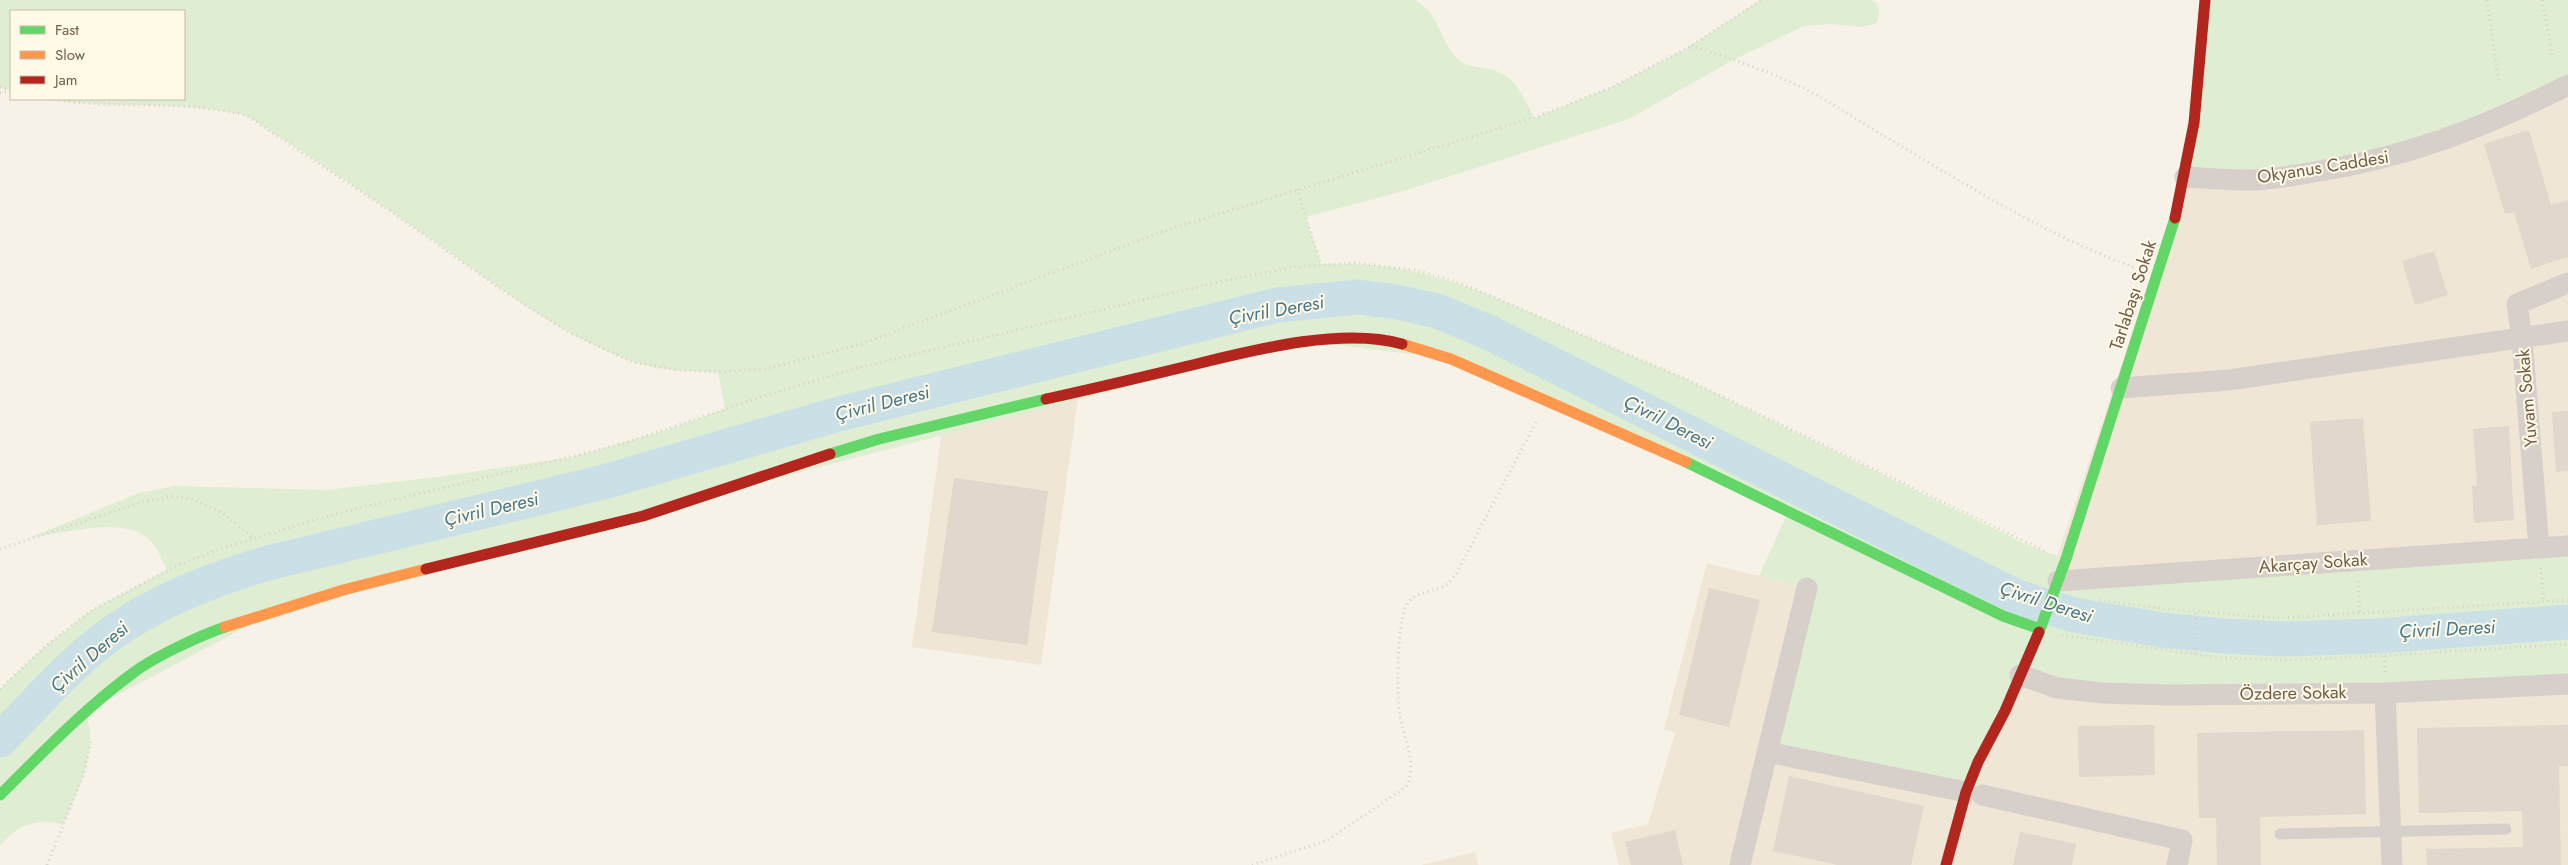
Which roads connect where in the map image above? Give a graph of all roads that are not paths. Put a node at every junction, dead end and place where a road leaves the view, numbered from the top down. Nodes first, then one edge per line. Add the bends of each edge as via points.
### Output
1 (2205, 0) edge
2 (2568, 85) edge
3 (2185, 177) junction
4 (2568, 283) edge
5 (2568, 332) edge
6 (2522, 338) junction
7 (2121, 388) junction
8 (2568, 546) edge
9 (2539, 548) junction
10 (2056, 586) junction
11 (1807, 588) dead end
12 (2041, 626) junction
13 (2020, 675) junction
14 (2568, 684) edge
15 (2386, 692) junction
16 (2005, 711) junction
17 (1767, 752) junction
18 (1990, 766) dead end
19 (1979, 793) junction
20 (0, 795) edge
21 (2506, 829) dead end
22 (2390, 832) junction
23 (2280, 834) dead end
24 (1745, 864) edge
25 (1946, 865) edge
26 (2177, 865) edge
27 (2392, 865) edge

1 - 3 street, Tarlabaşı Sokak via 2194,123
2 - 3 street, Okyanus Caddesi via 2463,134 2400,155 2349,167 2247,180
3 - 7 street, Tarlabaşı Sokak via 2158,276
4 - 6 street, Yuvam Sokak via 2517,304
5 - 6 street
6 - 7 street via 2229,380
6 - 9 street, Yuvam Sokak
7 - 10 street, Tarlabaşı Sokak
8 - 9 street, Akarçay Sokak
9 - 10 street, Akarçay Sokak
10 - 12 street, Tarlabaşı Sokak
11 - 17 street
12 - 13 street, Tarlabaşı Sokak
12 - 20 street via 1994,612 1655,447 1450,359 1384,340 1327,339 1239,354 879,439 643,516 288,605 208,633 158,658 111,688
13 - 15 street, Özdere Sokak via 2057,688 2102,692
13 - 16 street, Tarlabaşı Sokak
14 - 15 street, Özdere Sokak
15 - 22 street
16 - 18 street
16 - 19 street via 1978,762
17 - 19 street
17 - 24 street
19 - 25 street
19 - 26 street via 2182,840
21 - 22 lane
22 - 23 lane
22 - 27 street

